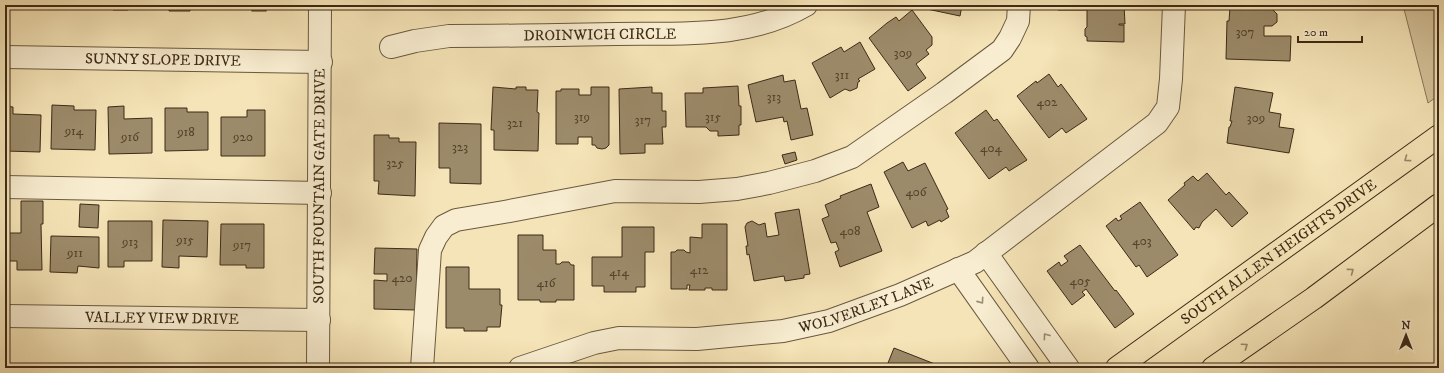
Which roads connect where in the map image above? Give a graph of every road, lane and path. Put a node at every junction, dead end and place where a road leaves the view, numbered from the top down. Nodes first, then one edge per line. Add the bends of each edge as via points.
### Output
1 (320, 5) edge
2 (806, 5) edge
3 (1019, 5) edge
4 (1174, 5) edge
5 (391, 47) dead end
6 (5, 57) edge
7 (321, 62) junction
8 (1439, 136) edge
9 (5, 188) edge
10 (320, 193) junction
11 (1439, 205) edge
12 (986, 254) junction
13 (958, 269) junction
14 (5, 316) edge
15 (319, 320) junction
16 (318, 368) edge
17 (422, 368) edge
18 (520, 368) edge
19 (1028, 368) edge
20 (1068, 368) edge
21 (1117, 368) edge
22 (1213, 368) edge

1 - 7 street, SOUTH FOUNTAIN GATE DRIVE
2 - 5 street, DROINWICH CIRCLE via 762,24 716,32 449,36
3 - 17 street via 1018,21 1002,50 852,157 769,183 737,189 699,192 615,190 456,220 444,226 430,250
4 - 12 street, WOLVERLEY LANE via 1171,86 1168,107 1158,123
6 - 7 street, SUNNY SLOPE DRIVE
7 - 10 street, SOUTH FOUNTAIN GATE DRIVE
8 -> 21 main road, SOUTH ALLEN HEIGHTS DRIVE
9 - 10 street
10 - 15 street, SOUTH FOUNTAIN GATE DRIVE
22 -> 11 main road via 1314,298
12 - 13 street, WOLVERLEY LANE
20 -> 12 street
13 - 18 street, WOLVERLEY LANE via 900,295 829,321 783,331 697,339 619,338 594,343
13 -> 19 street
14 - 15 street, VALLEY VIEW DRIVE
15 - 16 street, SOUTH FOUNTAIN GATE DRIVE

